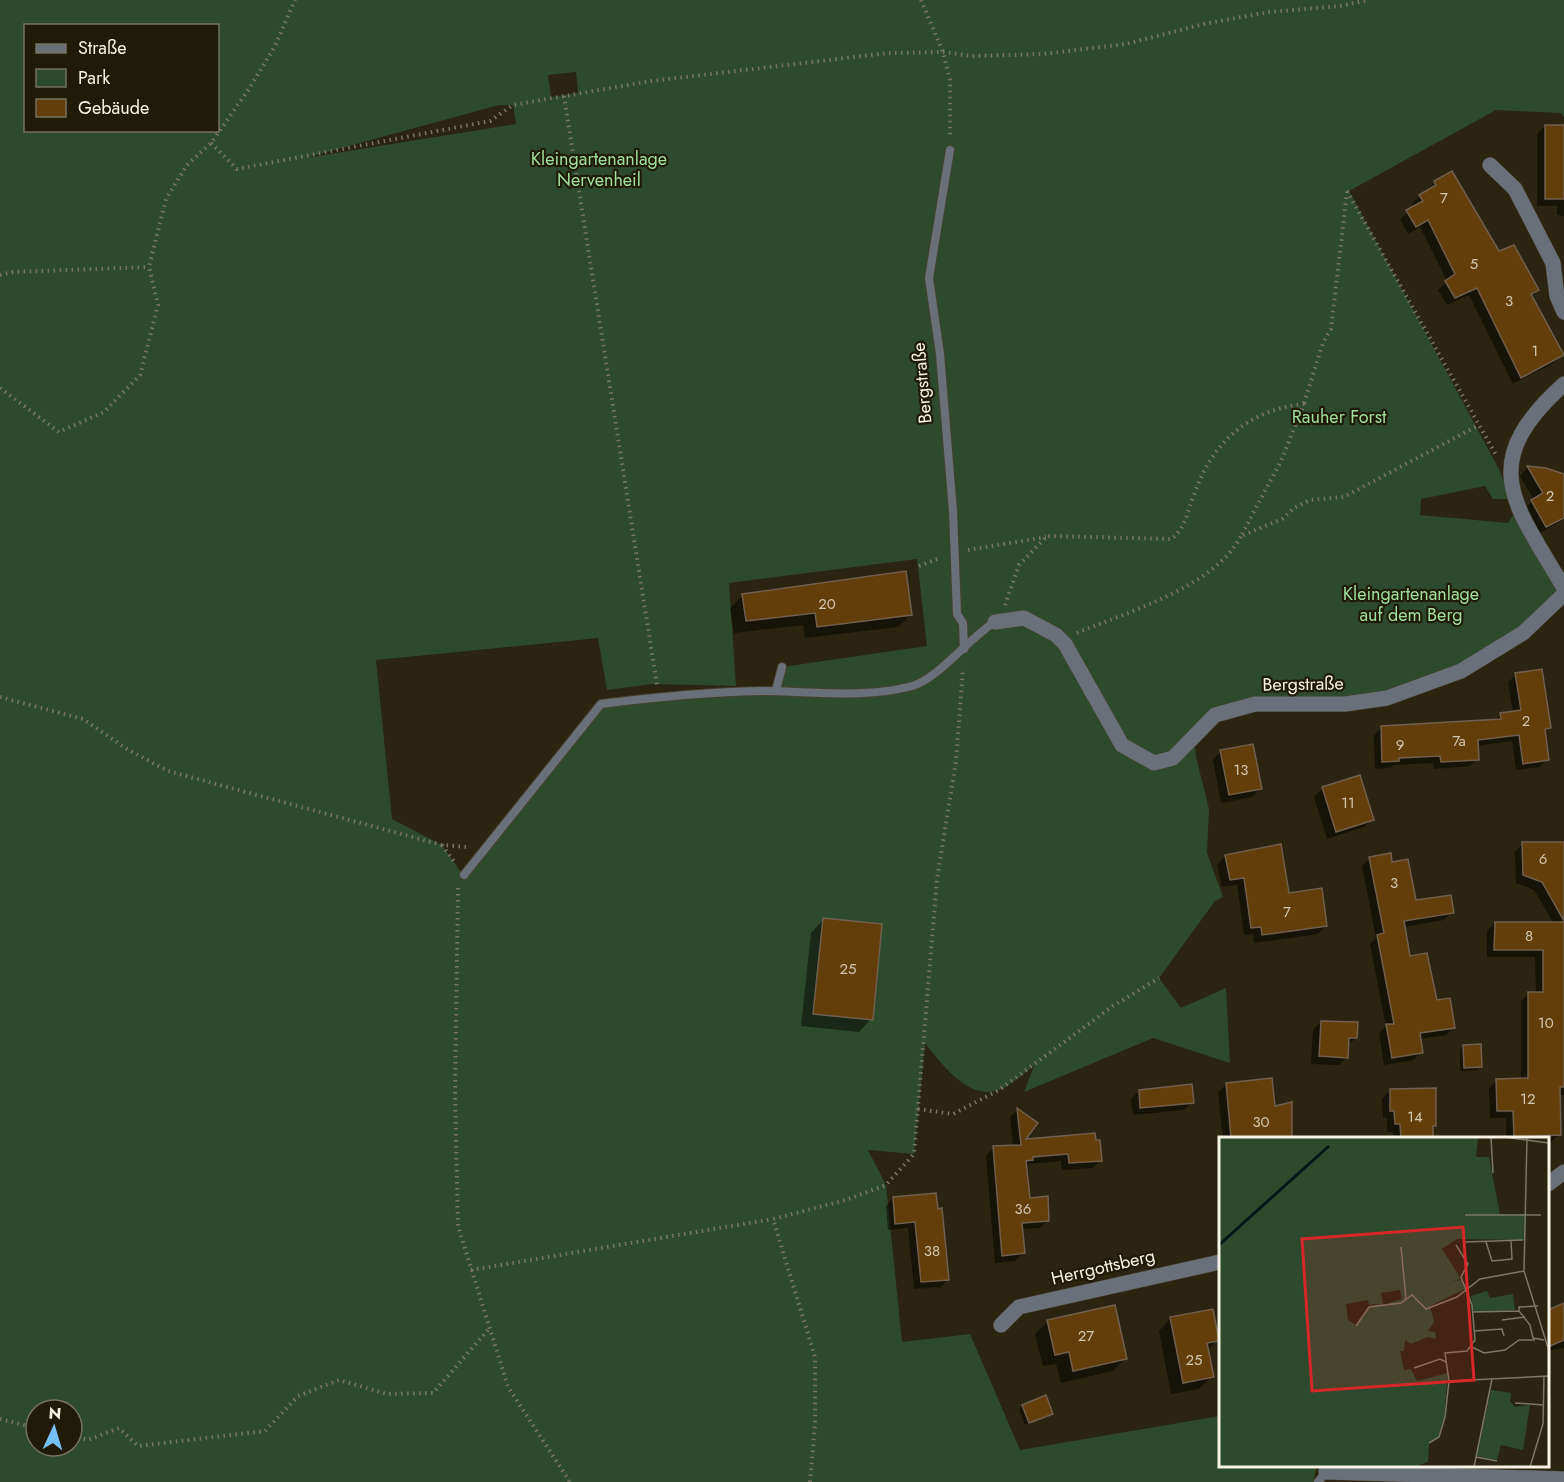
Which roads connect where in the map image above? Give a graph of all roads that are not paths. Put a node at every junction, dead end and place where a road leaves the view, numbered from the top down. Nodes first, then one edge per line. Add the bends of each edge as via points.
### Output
1 (950, 150) road end
2 (1490, 165) dead end
3 (1564, 312) edge
4 (1564, 384) edge
5 (1564, 588) edge
6 (1564, 594) edge
7 (995, 622) joint
8 (964, 649) junction
9 (782, 667) dead end
10 (776, 691) junction
11 (464, 875) road end
12 (1564, 1172) edge
13 (1549, 1183) edge
14 (1219, 1262) edge
15 (1001, 1325) dead end
16 (1323, 1475) edge
17 (1564, 1479) edge

1 - 8 lane, Bergstraße via 929,278 940,354 957,614 963,623
2 - 3 street via 1515,189 1553,263 1557,296
4 - 5 street via 1529,419 1514,447 1510,480 1517,509
6 - 7 street, Bergstraße via 1523,633 1461,671 1387,698 1345,704 1255,704 1215,715 1173,758 1155,763 1122,745 1060,640 1024,618
7 - 8 lane via 982,629
8 - 10 lane via 914,686 874,691
9 - 10 lane
10 - 11 lane via 658,695 601,704
12 - 13 street
14 - 15 street, Herrgottsberg via 1019,1307
16 - 17 street

